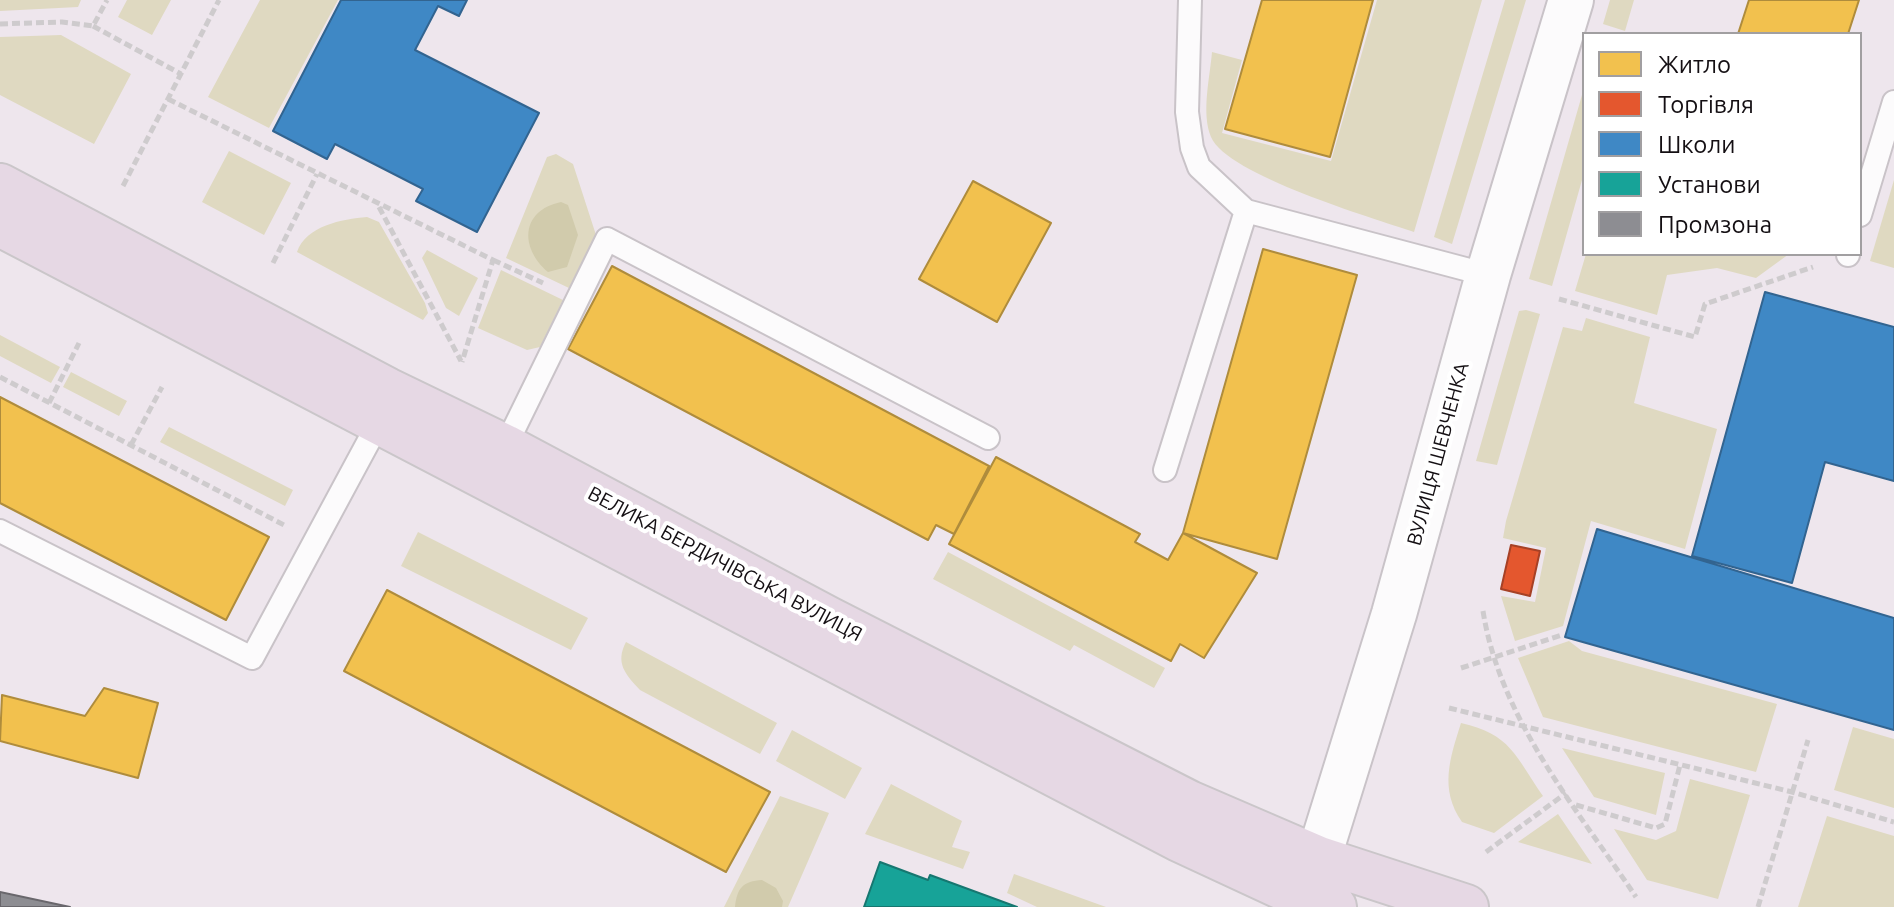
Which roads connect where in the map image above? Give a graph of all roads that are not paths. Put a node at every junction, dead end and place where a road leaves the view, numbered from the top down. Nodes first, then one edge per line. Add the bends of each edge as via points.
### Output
1 (1190, 0) edge
2 (1571, 0) edge
3 (1894, 102) edge
4 (0, 186) edge
5 (1862, 208) edge
6 (1246, 211) junction
7 (0, 224) edge
8 (1488, 275) junction
9 (378, 424) junction
10 (988, 438) dead end
11 (505, 447) junction
12 (1165, 470) dead end
13 (0, 531) edge
14 (1316, 893) edge
15 (1466, 907) edge

1 - 6 lane via 1187,112 1192,148 1199,167
2 - 8 street, ВУЛИЦЯ ШЕВЧЕНКА
3 - 5 lane
4 - 11 highway, ВЕЛИКА БЕРДИЧІВСЬКА ВУЛИЦЯ
6 - 8 lane
6 - 12 lane
7 - 9 highway, ВЕЛИКА БЕРДИЧІВСЬКА ВУЛИЦЯ
8 - 14 street, ВУЛИЦЯ ШЕВЧЕНКА
9 - 13 lane via 252,658
9 - 14 highway, ВЕЛИКА БЕРДИЧІВСЬКА ВУЛИЦЯ via 1179,839
10 - 11 lane via 607,239
11 - 14 highway, ВЕЛИКА БЕРДИЧІВСЬКА ВУЛИЦЯ via 1175,796
14 - 15 highway, ВЕЛИКА БЕРДИЧІВСЬКА ВУЛИЦЯ

